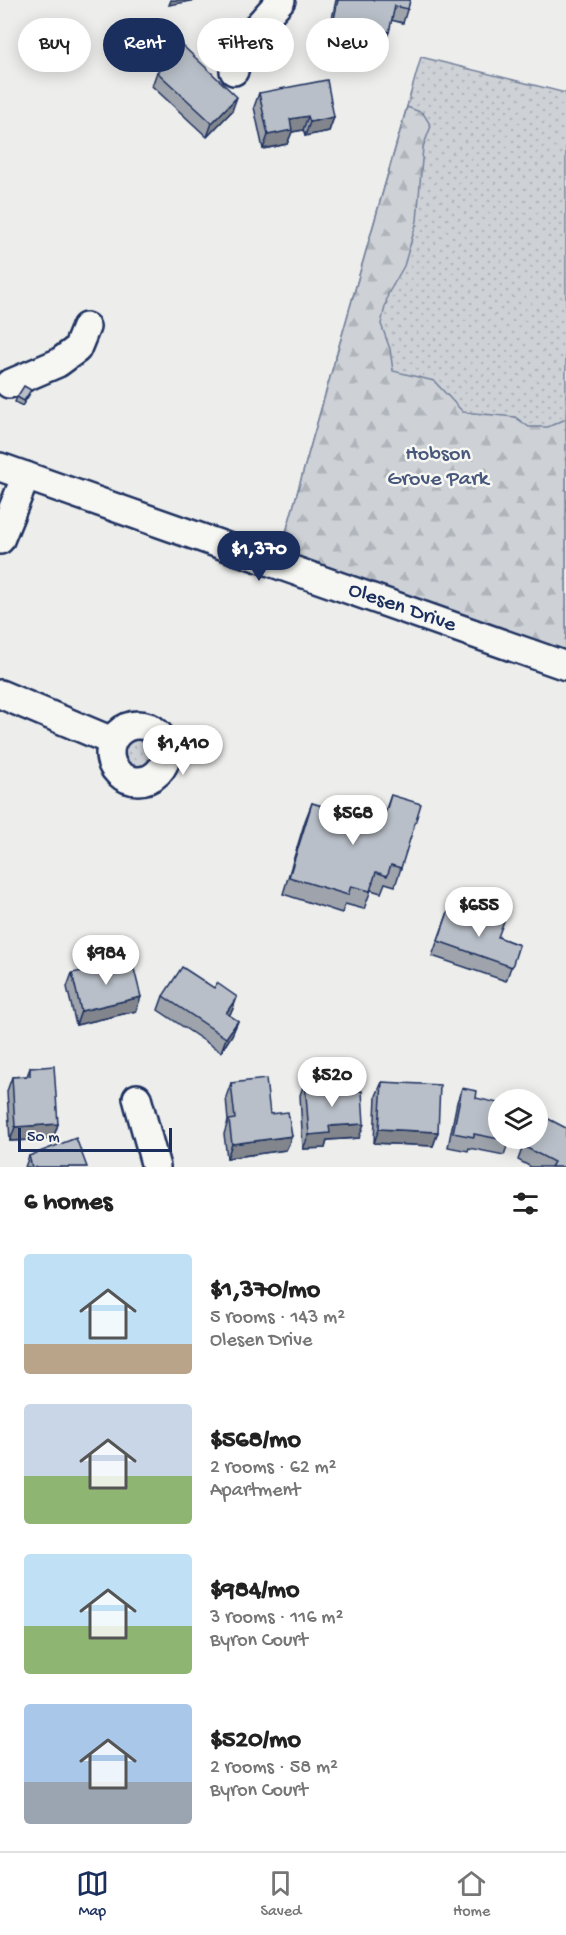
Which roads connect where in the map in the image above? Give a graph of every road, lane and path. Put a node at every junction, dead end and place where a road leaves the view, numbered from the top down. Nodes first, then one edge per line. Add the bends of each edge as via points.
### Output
1 (281, 0) edge
2 (265, 18) edge
3 (86, 327) dead end
4 (3, 386) edge
5 (0, 467) edge
6 (26, 476) junction
7 (0, 540) edge
8 (566, 666) edge
9 (0, 694) edge
10 (112, 741) dead end
11 (137, 1098) dead end
12 (156, 1167) edge

1 - 2 street
3 - 4 street via 77,349 58,363
5 - 6 street, Olesen Drive
6 - 7 street
6 - 8 street, Olesen Drive
9 - 10 street
11 - 12 street

